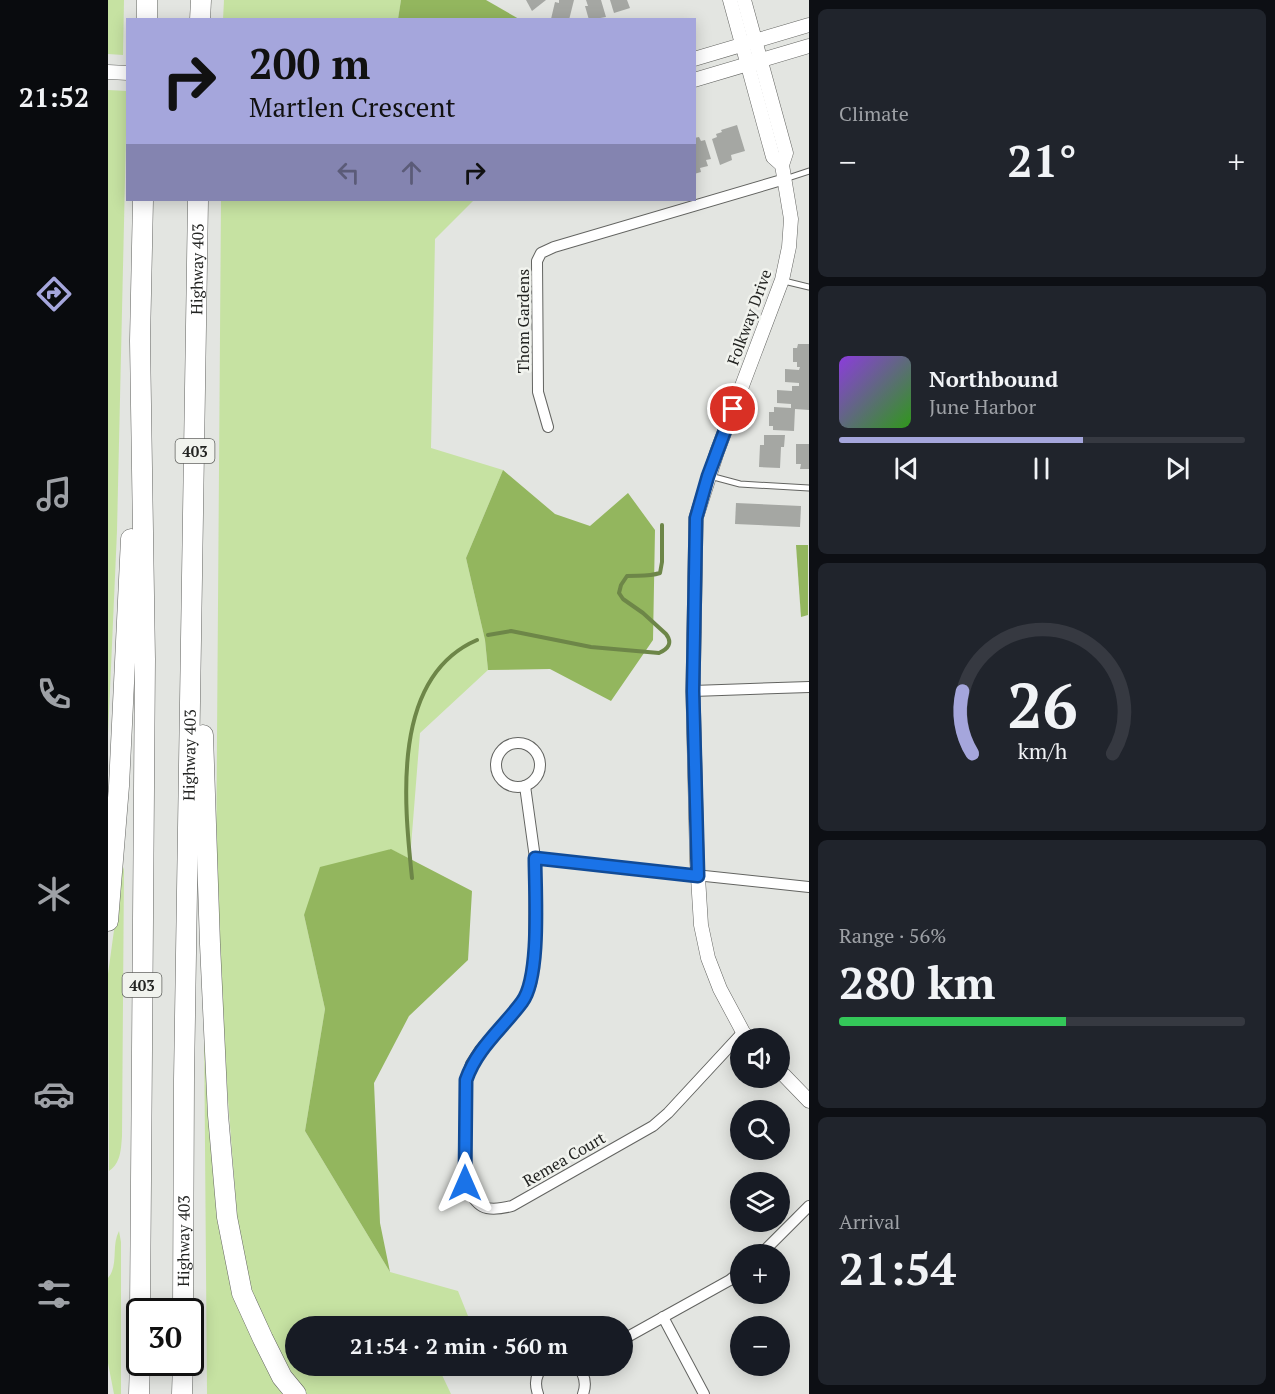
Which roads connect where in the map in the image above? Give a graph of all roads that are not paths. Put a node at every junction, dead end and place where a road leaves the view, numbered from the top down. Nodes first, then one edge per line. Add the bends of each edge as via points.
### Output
1 (147, 0) edge
2 (201, 0) edge
3 (730, 0) edge
4 (744, 0) edge
5 (147, 18) edge
6 (200, 18) edge
7 (808, 25) edge
8 (756, 41) junction
9 (742, 45) junction
10 (808, 46) edge
11 (696, 58) edge
12 (754, 62) junction
13 (108, 72) edge
14 (126, 73) edge
15 (696, 79) edge
16 (808, 171) edge
17 (786, 179) junction
18 (143, 201) edge
19 (198, 201) edge
20 (782, 280) junction
21 (808, 287) edge
22 (140, 341) junction
23 (548, 427) dead end
24 (708, 476) junction
25 (808, 488) edge
26 (808, 687) edge
27 (693, 691) junction
28 (191, 702) junction
29 (525, 786) junction
30 (535, 858) junction
31 (698, 876) junction
32 (808, 887) edge
33 (108, 921) edge
34 (742, 1028) edge
35 (730, 1051) edge
36 (790, 1082) edge
37 (808, 1101) edge
38 (808, 1206) edge
39 (771, 1244) edge
40 (730, 1280) edge
41 (140, 1298) edge
42 (183, 1298) edge
43 (663, 1317) junction
44 (633, 1334) edge
45 (140, 1376) edge
46 (183, 1376) edge
47 (537, 1376) edge
48 (583, 1376) edge
49 (139, 1394) edge
50 (182, 1394) edge
51 (296, 1394) edge
52 (538, 1394) edge
53 (583, 1394) edge
54 (704, 1394) edge

1 - 5 highway
2 - 6 highway
3 - 9 street, Folkway Drive
4 - 8 street, Folkway Drive
7 - 8 street
8 - 9 street
8 - 12 street, Folkway Drive
9 - 11 street
9 - 12 street, Folkway Drive
10 - 12 street
12 - 15 street
12 - 17 street, Folkway Drive via 773,157 782,165
13 - 14 street
16 - 17 lane
17 - 20 street, Folkway Drive via 791,219
17 - 23 street, Thom Gardens via 541,253 537,261 538,392
18 - 22 highway, 403
19 - 28 highway, Highway 403 / 403
20 - 21 lane
20 - 24 street, Folkway Drive
22 - 33 highway via 119,786
22 - 41 highway, 403 via 145,659
24 - 25 lane via 740,484
24 - 27 street, Folkway Drive via 696,518
26 - 27 street
27 - 31 street, Folkway Drive
28 - 42 highway, Highway 403 / 403
28 - 51 highway via 202,723 218,1115 227,1217 242,1293 282,1377
29 - 29 street via 538,776 539,759 529,746 512,744 499,755 497,772 508,785
29 - 30 street, Remea Court
30 - 31 street
30 - 35 street, Remea Court via 531,984 523,1002 480,1050 466,1080 465,1183 480,1207 495,1211 512,1206 653,1126
31 - 32 street
31 - 34 street, Folkway Drive via 708,958 720,990
36 - 37 street
38 - 39 street
40 - 43 street
43 - 44 street
43 - 54 street
45 - 49 highway
46 - 50 highway
47 - 52 street
48 - 53 street

